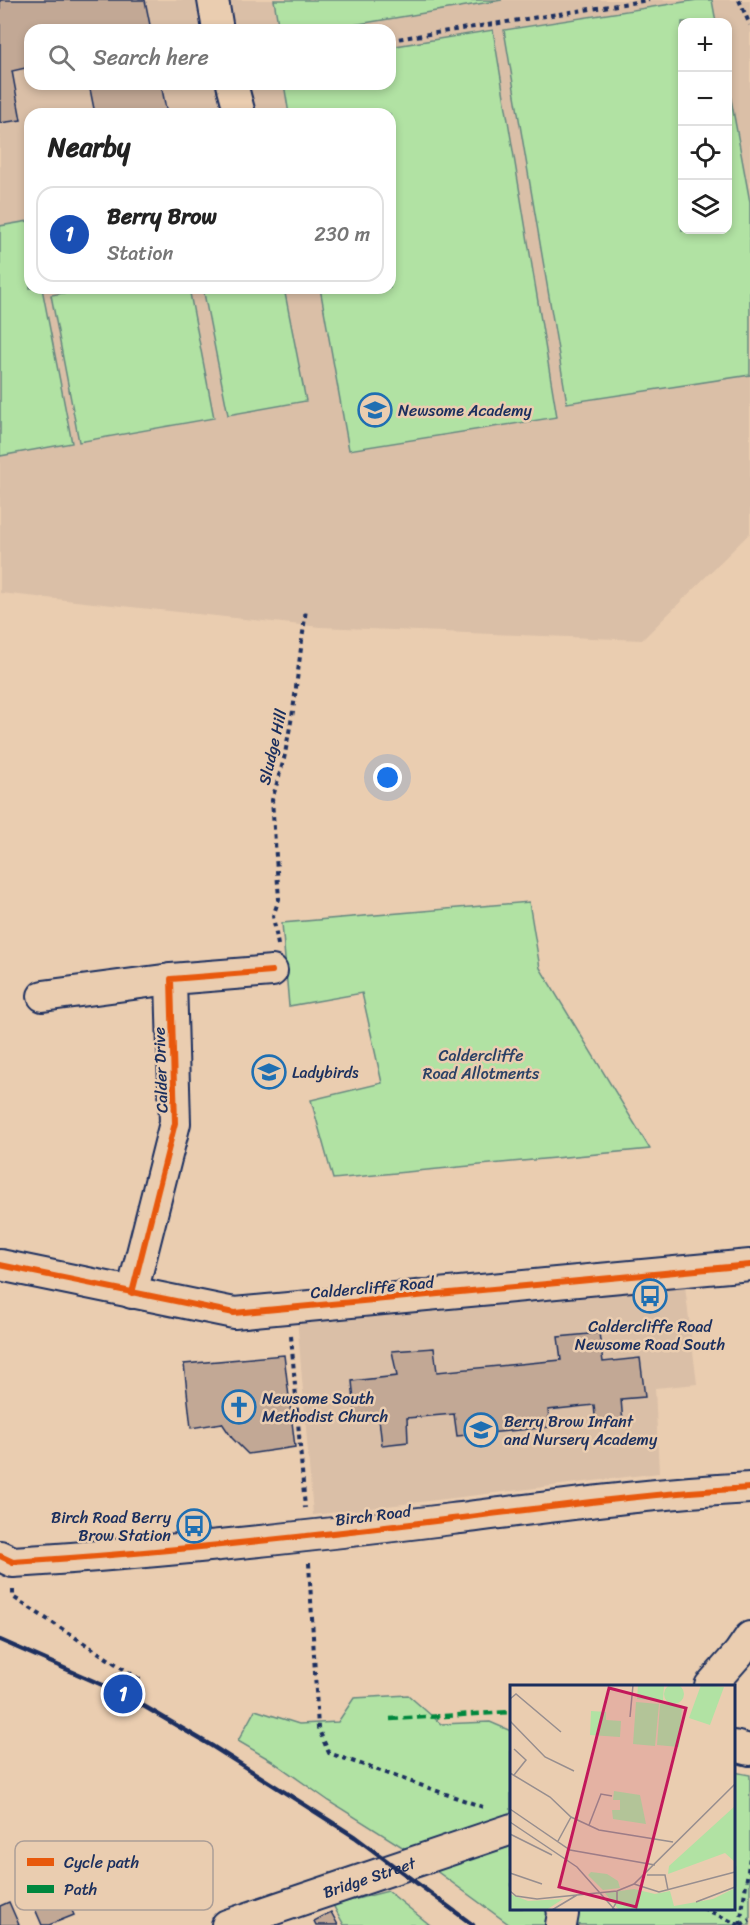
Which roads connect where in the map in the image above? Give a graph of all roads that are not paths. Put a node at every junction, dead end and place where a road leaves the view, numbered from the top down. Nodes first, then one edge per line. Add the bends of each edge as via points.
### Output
1 (213, 0) edge
2 (217, 24) edge
3 (234, 90) edge
4 (238, 108) edge
5 (274, 961) road end
6 (171, 979) junction
7 (43, 996) dead end
8 (0, 1264) edge
9 (750, 1265) edge
10 (132, 1293) junction
11 (750, 1488) edge
12 (7, 1559) edge
13 (750, 1637) edge
14 (711, 1685) edge
15 (735, 1746) edge
16 (750, 1750) edge
17 (510, 1830) edge
18 (562, 1910) edge
19 (226, 1925) edge
20 (561, 1925) edge

1 - 2 street
3 - 4 street
5 - 6 street
6 - 7 street
6 - 10 street, Calder Drive via 175,1123
8 - 10 street, Caldercliffe Road
9 - 10 street, Caldercliffe Road via 234,1313
11 - 12 street, Birch Road via 119,1556
13 - 14 street
15 - 16 street
17 - 19 street, Bridge Street
18 - 20 street

